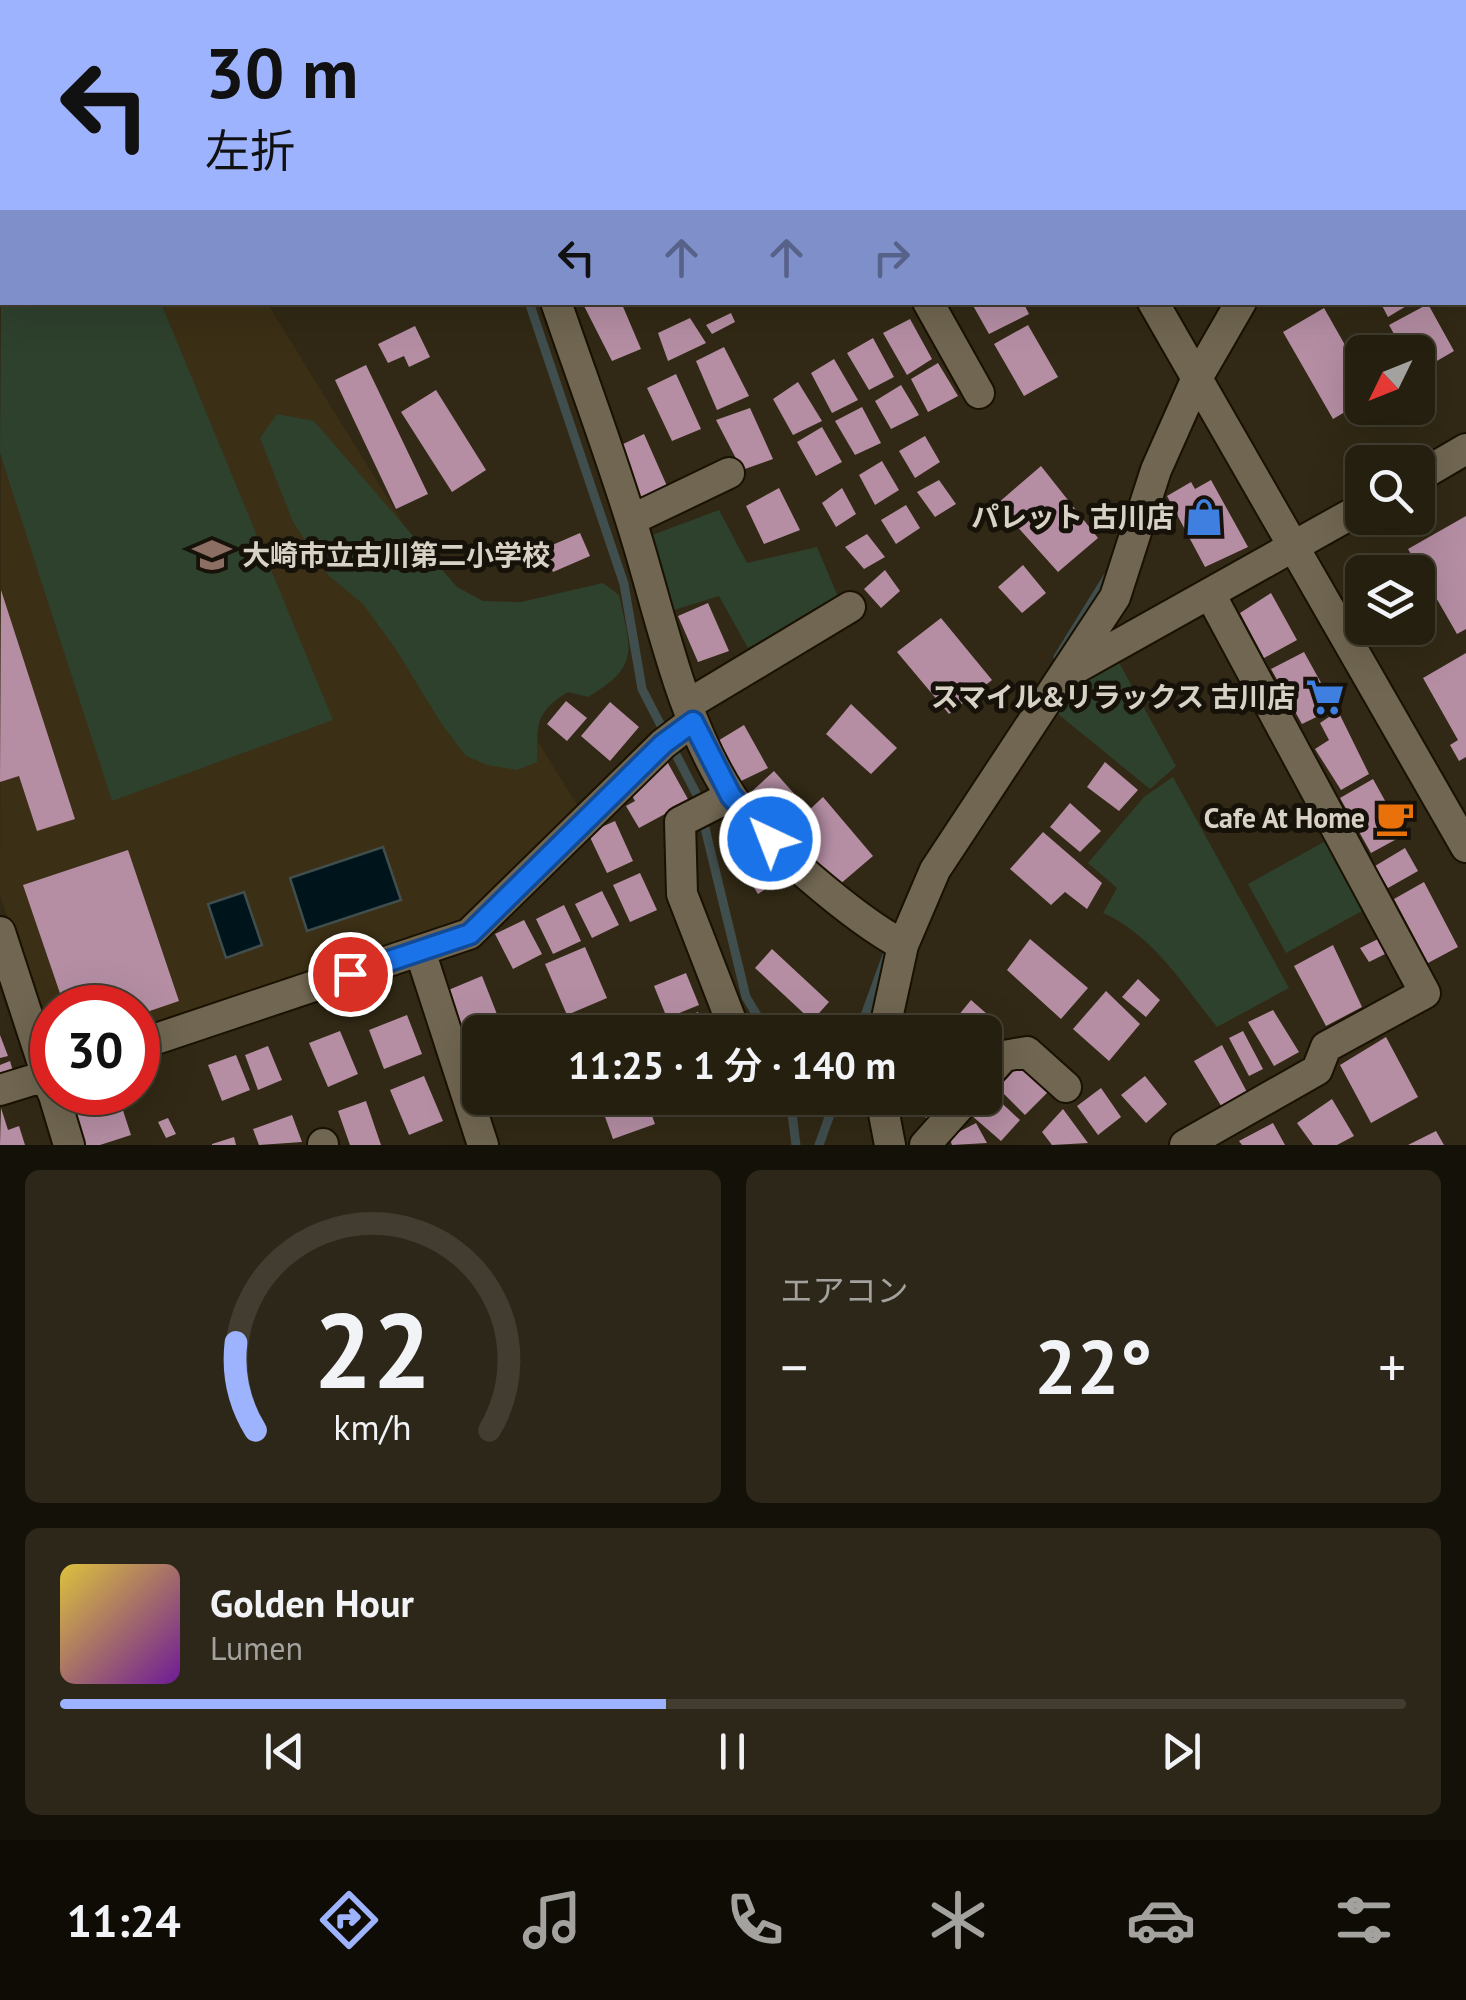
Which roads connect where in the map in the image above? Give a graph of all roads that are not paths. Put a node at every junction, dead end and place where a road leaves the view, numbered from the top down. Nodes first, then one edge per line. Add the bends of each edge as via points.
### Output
1 (557, 305) edge
2 (930, 305) edge
3 (1155, 305) edge
4 (1239, 305) edge
5 (1196, 380) junction
6 (979, 393) dead end
7 (1466, 449) edge
8 (1435, 466) edge
9 (730, 473) dead end
10 (1345, 518) edge
11 (631, 520) junction
12 (1292, 548) junction
13 (1210, 594) junction
14 (850, 607) dead end
15 (1068, 672) junction
16 (680, 726) junction
17 (710, 807) junction
18 (1466, 847) edge
19 (0, 932) edge
20 (892, 938) junction
21 (420, 951) junction
22 (729, 1015) edge
23 (885, 1015) edge
24 (30, 1021) edge
25 (160, 1038) edge
26 (1002, 1058) edge
27 (30, 1086) edge
28 (1066, 1087) dead end
29 (0, 1090) edge
30 (60, 1115) edge
31 (884, 1115) edge
32 (952, 1115) edge
33 (69, 1145) edge
34 (483, 1145) edge
35 (890, 1145) edge
36 (925, 1145) edge
37 (1185, 1145) edge

1 - 11 street
2 - 6 street
3 - 5 street
4 - 5 street
5 - 12 street
5 - 15 street via 1156,470 1115,596
7 - 8 street
9 - 11 street
10 - 12 street
11 - 16 street
12 - 13 street
12 - 18 street
13 - 15 street
13 - 37 street via 1425,992 1326,1047 1317,1070
14 - 16 street
15 - 20 street
16 - 17 street
16 - 21 street via 470,934
17 - 20 street via 748,817 815,881
17 - 22 street via 680,822 682,894
19 - 24 street
20 - 23 street
21 - 25 street
21 - 34 street
26 - 28 street via 1027,1052
27 - 29 street
30 - 33 street
31 - 35 street
32 - 36 street

